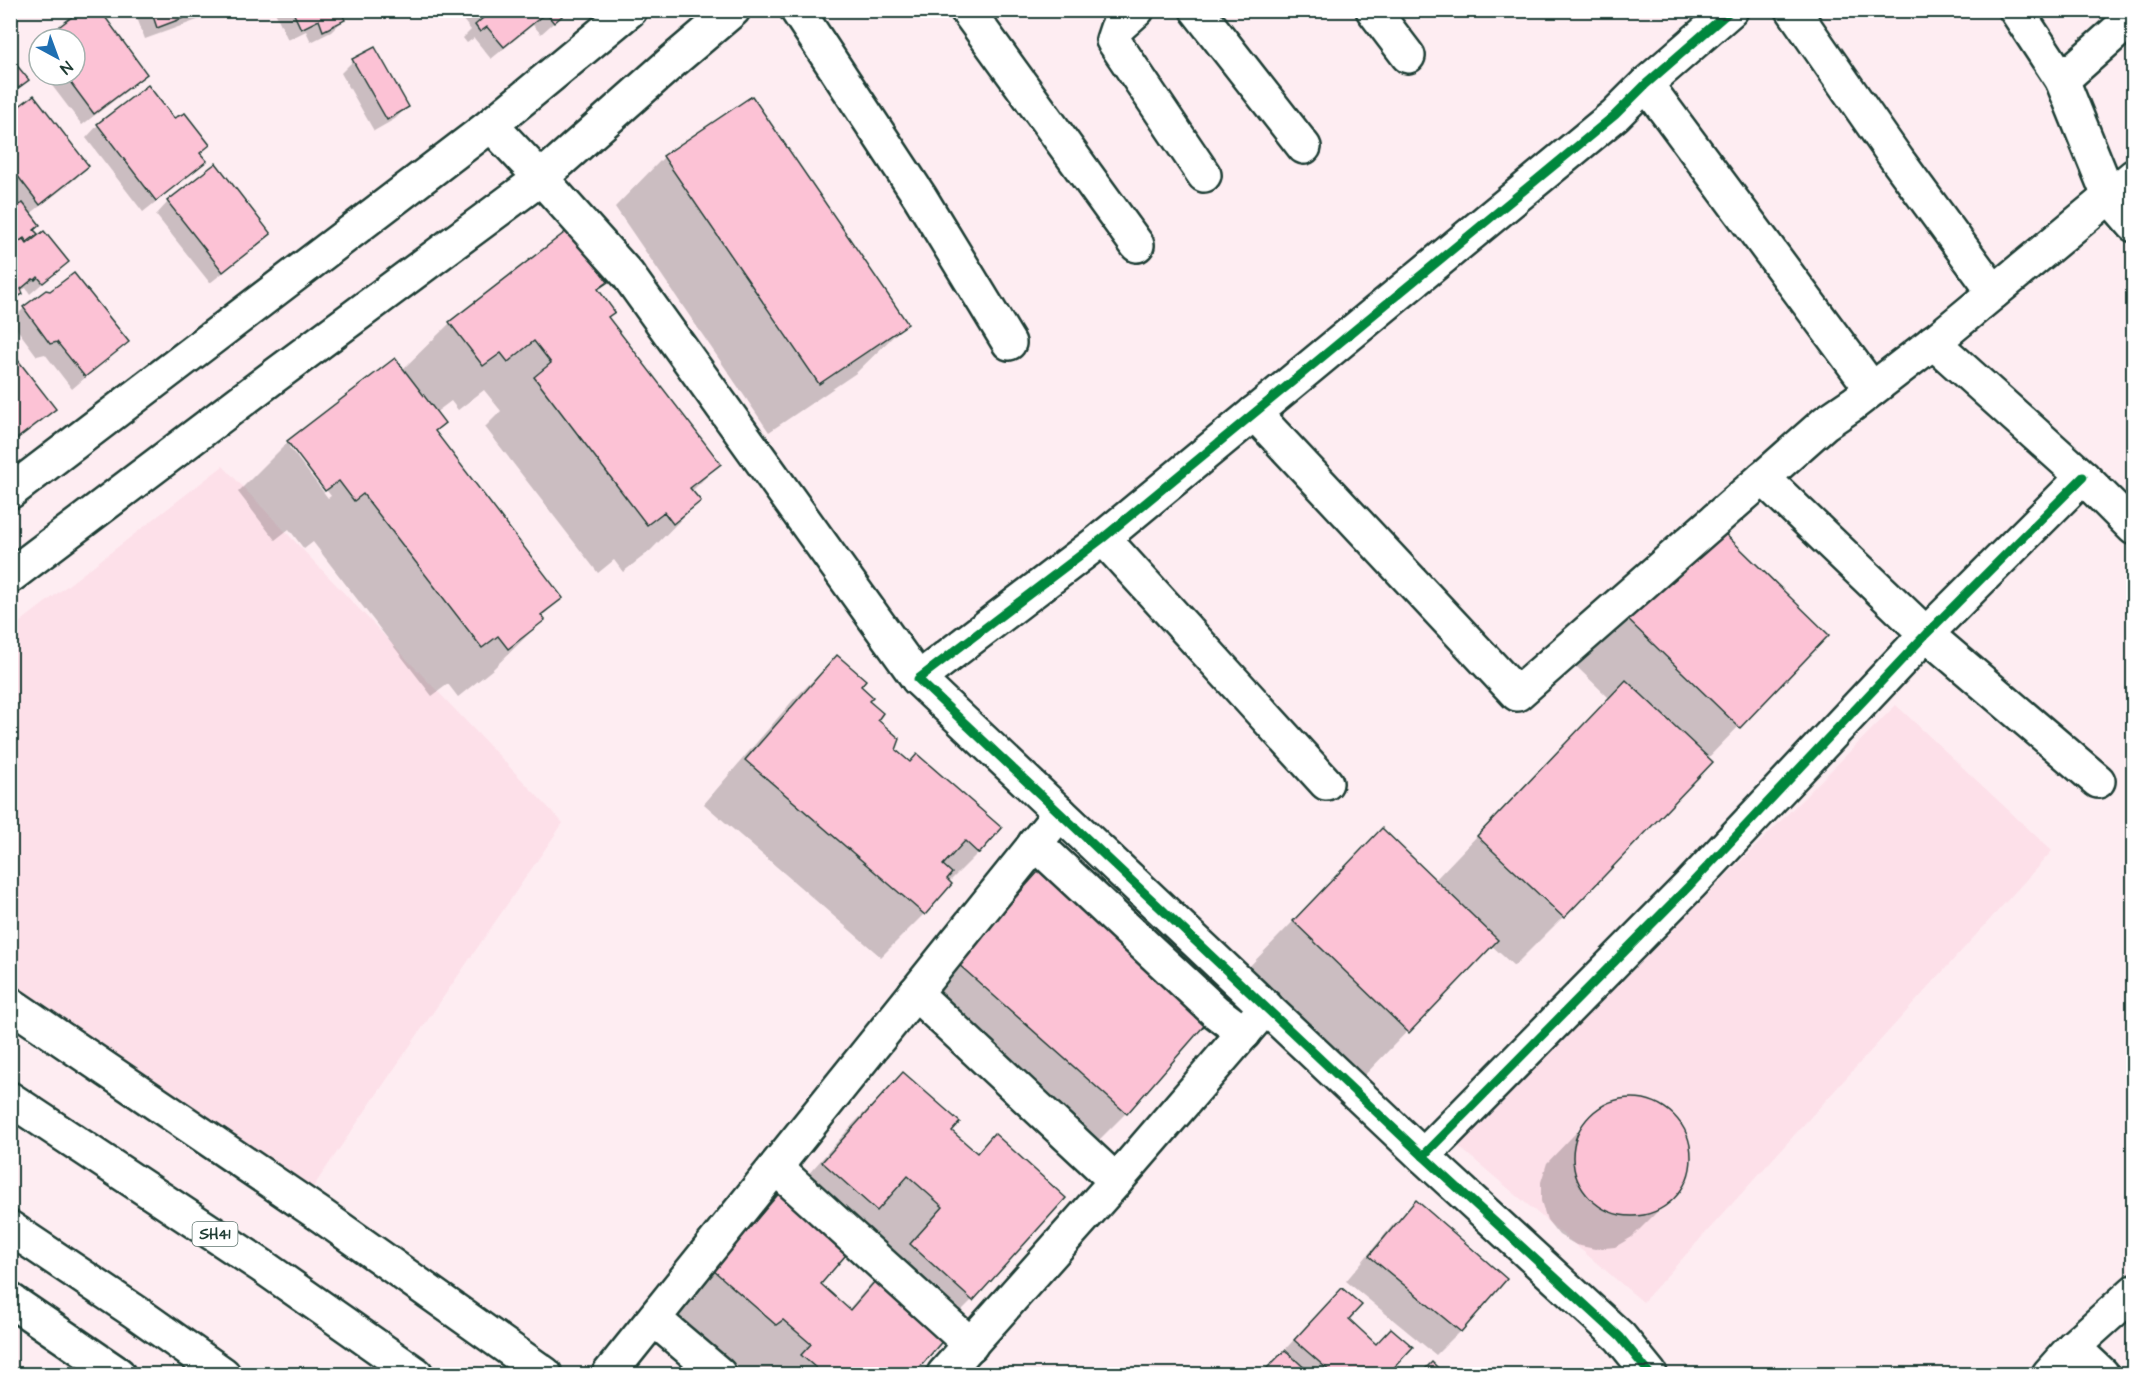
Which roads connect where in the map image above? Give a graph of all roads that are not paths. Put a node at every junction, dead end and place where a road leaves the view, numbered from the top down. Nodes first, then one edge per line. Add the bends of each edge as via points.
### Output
1 (630, 10) edge
2 (733, 10) edge
3 (797, 10) edge
4 (967, 10) edge
5 (1137, 10) edge
6 (1197, 10) edge
7 (1373, 10) edge
8 (1731, 10) edge
9 (1793, 10) edge
10 (2016, 10) edge
11 (2133, 16) edge
12 (1408, 56) dead end
13 (2062, 80) junction
14 (1646, 84) junction
15 (491, 125) junction
16 (1304, 147) dead end
17 (1204, 175) dead end
18 (541, 178) junction
19 (2121, 186) edge
20 (2133, 225) edge
21 (1137, 245) dead end
22 (1994, 292) junction
23 (1933, 342) junction
24 (1009, 343) dead end
25 (1872, 389) junction
26 (1254, 413) junction
27 (2083, 477) junction
28 (1762, 478) junction
29 (10, 492) edge
30 (2133, 528) edge
31 (1103, 538) junction
32 (10, 576) edge
33 (1926, 634) junction
34 (918, 679) junction
35 (2098, 781) dead end
36 (1326, 783) dead end
37 (1059, 813) junction
38 (1035, 843) junction
39 (915, 993) junction
40 (10, 1004) edge
41 (1266, 1007) junction
42 (1244, 1033) junction
43 (10, 1099) edge
44 (1423, 1156) junction
45 (776, 1167) junction
46 (1116, 1181) junction
47 (10, 1228) edge
48 (2133, 1292) edge
49 (10, 1300) edge
50 (654, 1319) junction
51 (971, 1345) junction
52 (2073, 1347) junction
53 (118, 1374) edge
54 (223, 1374) edge
55 (416, 1374) edge
56 (545, 1374) edge
57 (609, 1374) edge
58 (719, 1374) edge
59 (944, 1374) edge
60 (1650, 1374) edge
61 (2049, 1374) edge
62 (2102, 1374) edge

1 - 15 street
2 - 18 street
3 - 24 street via 920,196
4 - 21 street
5 - 17 street via 1117,28 1113,40
6 - 16 street
7 - 12 street
8 - 14 street
9 - 22 street
10 - 13 street
11 - 13 street
13 - 19 street
14 - 25 street
14 - 26 street via 1615,115
15 - 18 street
15 - 29 street
18 - 32 street
18 - 34 street via 628,275
19 - 20 street
19 - 22 street
22 - 23 street
23 - 25 street
23 - 27 street
25 - 28 street via 1825,423
26 - 28 street via 1517,694
26 - 31 street
27 - 30 street
27 - 33 street
28 - 33 street
31 - 34 street
31 - 36 street
33 - 35 street
33 - 44 street via 1690,885
34 - 37 street
37 - 38 street
37 - 41 street
38 - 39 street
38 - 42 street via 1216,1012
39 - 45 street
39 - 46 street
40 - 56 street via 322,1216
41 - 42 street
41 - 44 street
42 - 46 street
43 - 55 street, SH41 via 262,1266
44 - 60 street via 1620,1337
45 - 50 street
45 - 51 street
46 - 51 street
47 - 54 street
48 - 52 street
49 - 53 street
50 - 57 street
50 - 58 street
51 - 59 street
52 - 61 street
52 - 62 street

